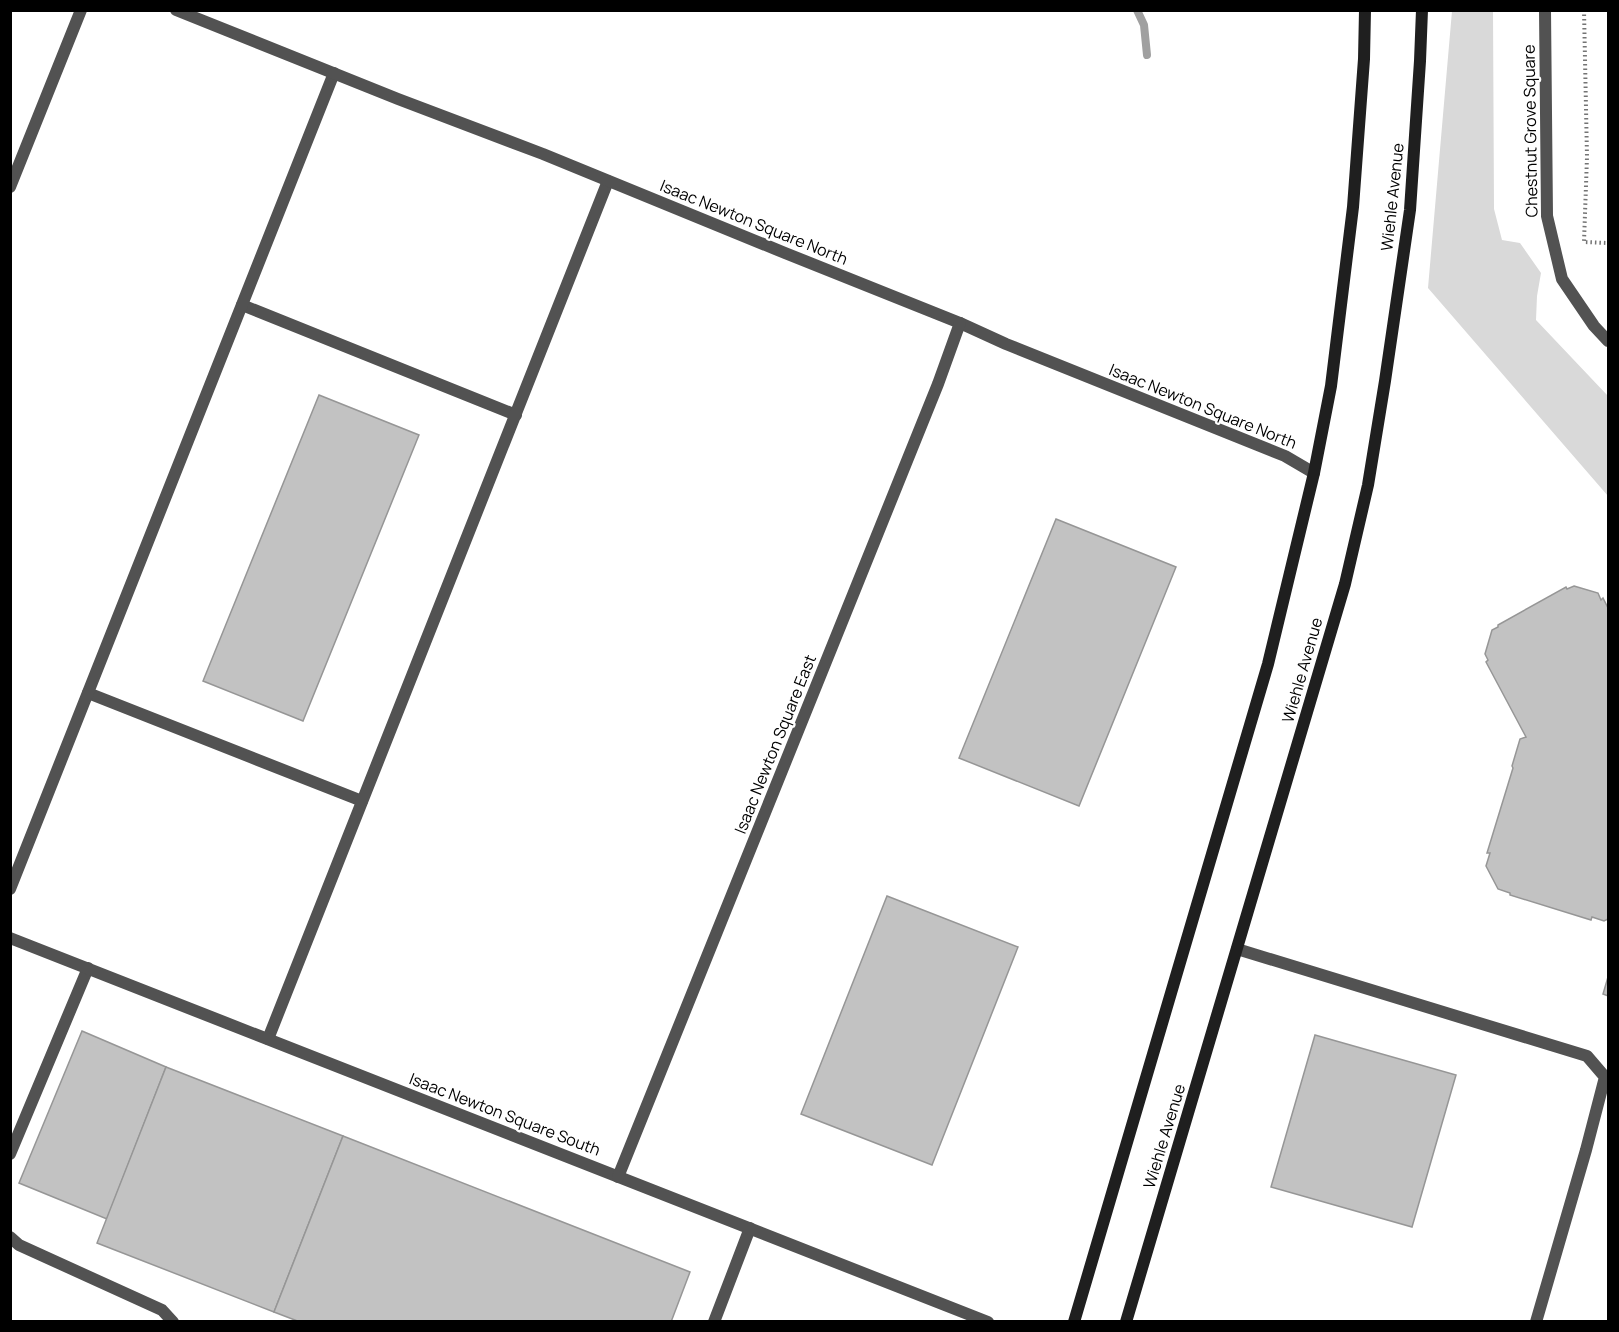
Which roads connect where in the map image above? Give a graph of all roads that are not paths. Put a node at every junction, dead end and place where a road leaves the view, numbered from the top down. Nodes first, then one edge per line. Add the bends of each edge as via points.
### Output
1 (81, 10) edge
2 (176, 10) edge
3 (1365, 10) edge
4 (1422, 10) edge
5 (1545, 10) edge
6 (334, 73) junction
7 (608, 181) junction
8 (10, 187) edge
9 (242, 305) junction
10 (960, 322) junction
11 (1608, 341) edge
12 (516, 415) junction
13 (1314, 473) junction
14 (88, 693) junction
15 (362, 801) junction
16 (10, 889) edge
17 (10, 938) edge
18 (1237, 949) junction
19 (88, 968) junction
20 (268, 1039) junction
21 (10, 1154) edge
22 (618, 1177) junction
23 (750, 1228) junction
24 (10, 1237) edge
25 (173, 1322) edge
26 (714, 1322) edge
27 (988, 1322) edge
28 (1074, 1322) edge
29 (1126, 1322) edge
30 (1536, 1322) edge

1 - 8 street
2 - 6 street, Isaac Newton Square North
3 - 13 main road, Wiehle Avenue via 1353,207 1331,386
4 - 18 main road, Wiehle Avenue via 1410,210 1368,485 1345,584
5 - 11 street, Chestnut Grove Square via 1547,216 1562,279
6 - 7 street, Isaac Newton Square North
6 - 9 street
7 - 10 street, Isaac Newton Square North
7 - 12 street
9 - 12 street
9 - 14 street
10 - 13 street, Isaac Newton Square North via 1285,456
10 - 22 street, Isaac Newton Square East
12 - 15 street
13 - 28 main road, Wiehle Avenue via 1268,664
14 - 15 street
14 - 16 street
15 - 20 street
17 - 19 street, Isaac Newton Square South
18 - 29 main road, Wiehle Avenue
18 - 30 street via 1587,1056 1605,1077
19 - 20 street, Isaac Newton Square South
19 - 21 street
20 - 22 street, Isaac Newton Square South
22 - 23 street, Isaac Newton Square South
23 - 26 street
23 - 27 street, Isaac Newton Square South
24 - 25 street via 19,1245 162,1310

